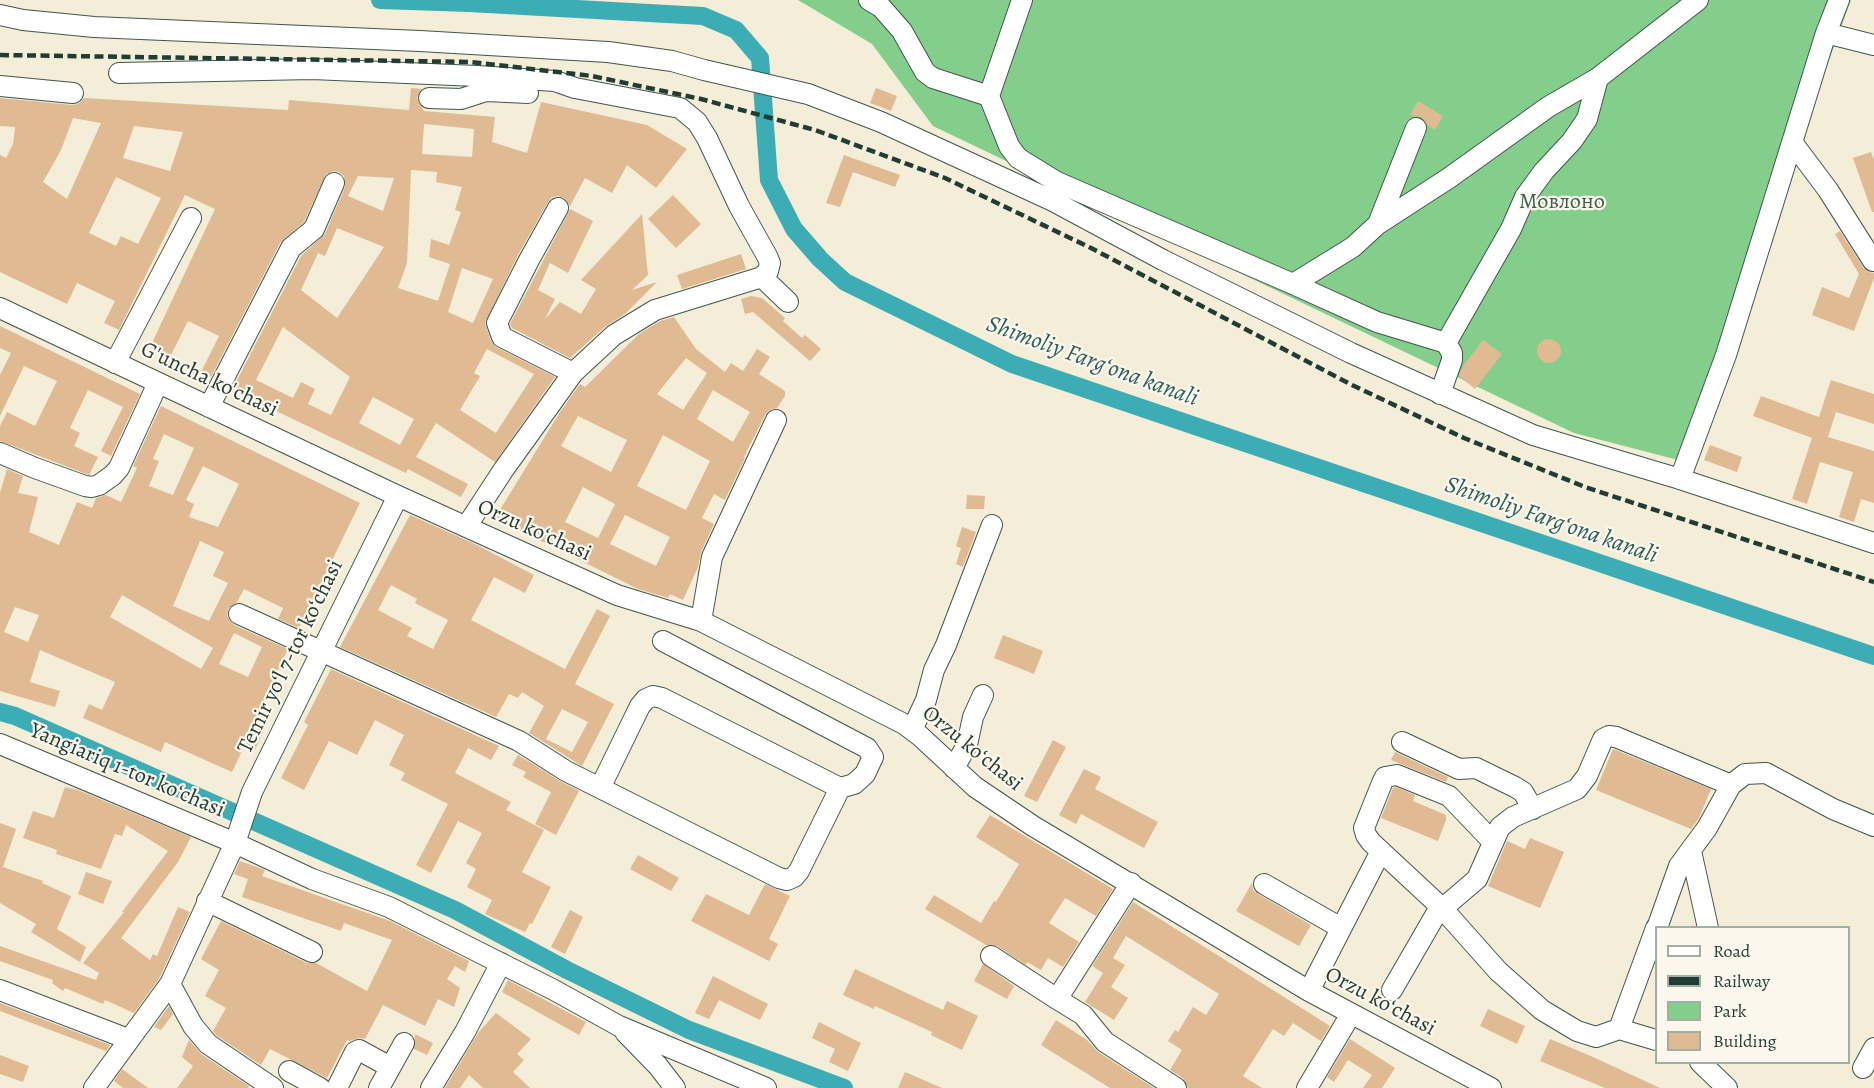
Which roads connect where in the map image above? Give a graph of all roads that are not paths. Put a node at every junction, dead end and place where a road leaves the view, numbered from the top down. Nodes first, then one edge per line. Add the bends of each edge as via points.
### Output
1 (869, 0) edge
2 (1022, 0) edge
3 (1698, 0) edge
4 (1839, 0) edge
5 (0, 15) edge
6 (1826, 33) junction
7 (1874, 45) edge
8 (118, 73) dead end
9 (1599, 78) junction
10 (0, 86) edge
11 (575, 88) junction
12 (73, 93) dead end
13 (988, 96) junction
14 (429, 99) dead end
15 (1416, 128) dead end
16 (1792, 142) junction
17 (334, 183) dead end
18 (558, 208) dead end
19 (191, 218) dead end
20 (1378, 224) junction
21 (1873, 261) edge
22 (762, 277) junction
23 (1293, 284) junction
24 (788, 302) dead end
25 (0, 308) edge
26 (1446, 343) junction
27 (115, 363) junction
28 (573, 372) junction
29 (158, 383) junction
30 (1440, 394) junction
31 (209, 407) junction
32 (776, 420) dead end
33 (0, 453) edge
34 (1680, 479) junction
35 (398, 496) junction
36 (992, 525) dead end
37 (466, 526) junction
38 (1874, 543) edge
39 (239, 614) dead end
40 (701, 621) junction
41 (663, 641) dead end
42 (321, 651) junction
43 (983, 695) dead end
44 (912, 730) junction
45 (1402, 741) dead end
46 (0, 744) edge
47 (954, 768) junction
48 (1731, 785) junction
49 (600, 788) junction
50 (840, 788) junction
51 (1533, 808) junction
52 (1874, 826) edge
53 (1493, 842) junction
54 (235, 843) junction
55 (1381, 851) junction
56 (1691, 851) junction
57 (1131, 883) junction
58 (1264, 884) dead end
59 (207, 901) junction
60 (1442, 908) junction
61 (1658, 926) edge
62 (1708, 926) edge
63 (1341, 928) junction
64 (1655, 933) edge
65 (312, 952) dead end
66 (991, 956) dead end
67 (501, 963) junction
68 (170, 984) junction
69 (0, 990) edge
70 (1392, 990) dead end
71 (1309, 991) junction
72 (1057, 999) junction
73 (1351, 1014) junction
74 (619, 1026) junction
75 (1619, 1029) junction
76 (128, 1039) junction
77 (1655, 1040) edge
78 (404, 1042) dead end
79 (1874, 1048) edge
80 (1702, 1064) edge
81 (390, 1066) junction
82 (1863, 1068) dead end
83 (289, 1071) dead end
84 (1482, 1086) edge
85 (94, 1088) edge
86 (273, 1088) edge
87 (320, 1088) edge
88 (337, 1088) edge
89 (379, 1088) edge
90 (431, 1088) edge
91 (675, 1088) edge
92 (766, 1088) edge
93 (1176, 1088) edge
94 (1306, 1088) edge
95 (1727, 1088) edge

1 - 13 street via 881,7 902,31 925,72
2 - 13 street
3 - 9 street
4 - 6 street
5 - 30 street via 94,27 608,52 672,60 808,93 1053,201 1174,266
6 - 7 street
6 - 16 street
8 - 11 street via 312,69 555,81
9 - 20 street via 1548,107
9 - 26 street via 1587,119 1525,197
10 - 12 street
11 - 14 street via 557,95 486,91 461,99
11 - 22 street via 680,108 697,122 770,263
13 - 23 street via 1009,146 1029,166 1057,182
15 - 20 street
16 - 21 street
16 - 34 street via 1726,356
17 - 31 street via 314,229 291,248
18 - 28 street via 497,323 502,337
19 - 27 street
20 - 23 street via 1353,247
22 - 24 street
22 - 28 street via 656,310 614,335
23 - 26 street via 1377,322
25 - 27 street, G'uncha ko'chasi
26 - 30 street via 1452,360
27 - 29 street, G'uncha ko'chasi
28 - 37 street
29 - 31 street, G'uncha ko'chasi
29 - 33 street via 119,468 99,485 85,486
30 - 34 street via 1533,435
31 - 35 street, G'uncha ko'chasi
32 - 40 street via 712,557
34 - 38 street
35 - 37 street, Orzu koʻchasi
35 - 42 street, Temir yoʻl 7-tor koʻchasi
36 - 44 street
37 - 40 street, Orzu koʻchasi via 617,595
39 - 42 street
40 - 44 street, Orzu koʻchasi
41 - 50 street via 867,748 873,757 865,774 854,784
42 - 49 street via 519,741
42 - 54 street, Temir yoʻl 7-tor koʻchasi via 252,792
43 - 47 street via 967,745
44 - 47 street, Orzu koʻchasi
45 - 51 street via 1459,769 1476,768 1515,787
46 - 54 street, Yangiariq 1-tor koʻchasi
47 - 57 street, Orzu koʻchasi via 992,799
48 - 51 street via 1609,736 1599,745 1587,776 1577,789
48 - 52 street via 1744,774 1766,773
48 - 56 street
49 - 50 street via 787,880 799,871
49 - 50 street via 640,706 653,696
51 - 53 street via 1500,827
53 - 55 street via 1449,796 1390,775 1382,783 1364,828 1366,836
53 - 60 street via 1477,879
54 - 59 street, Temir yoʻl 7-tor koʻchasi
54 - 67 street, Yangiariq 1-tor koʻchasi via 312,879 389,907
55 - 60 street
55 - 63 street
56 - 61 street via 1679,866
56 - 62 street
57 - 71 street, Orzu koʻchasi
57 - 72 street
58 - 63 street
59 - 65 street
59 - 68 street, Temir yoʻl 7-tor koʻchasi
60 - 70 street
60 - 75 street via 1498,971 1542,1010 1577,1031 1596,1037
63 - 71 street
64 - 75 street
66 - 72 street
67 - 74 street, Yangiariq 1-tor koʻchasi
67 - 90 street
68 - 76 street, Temir yoʻl 7-tor koʻchasi
68 - 86 street via 193,1026 208,1044
69 - 76 street
71 - 73 street, Orzu koʻchasi
72 - 93 street via 1083,1015 1105,1042
73 - 84 street, Orzu koʻchasi
73 - 94 street
74 - 91 street
74 - 92 street
75 - 77 street
76 - 85 street, Temir yoʻl 7-tor koʻchasi
78 - 81 street
79 - 82 street
80 - 95 street
81 - 88 street via 359,1050
81 - 89 street
83 - 87 street

